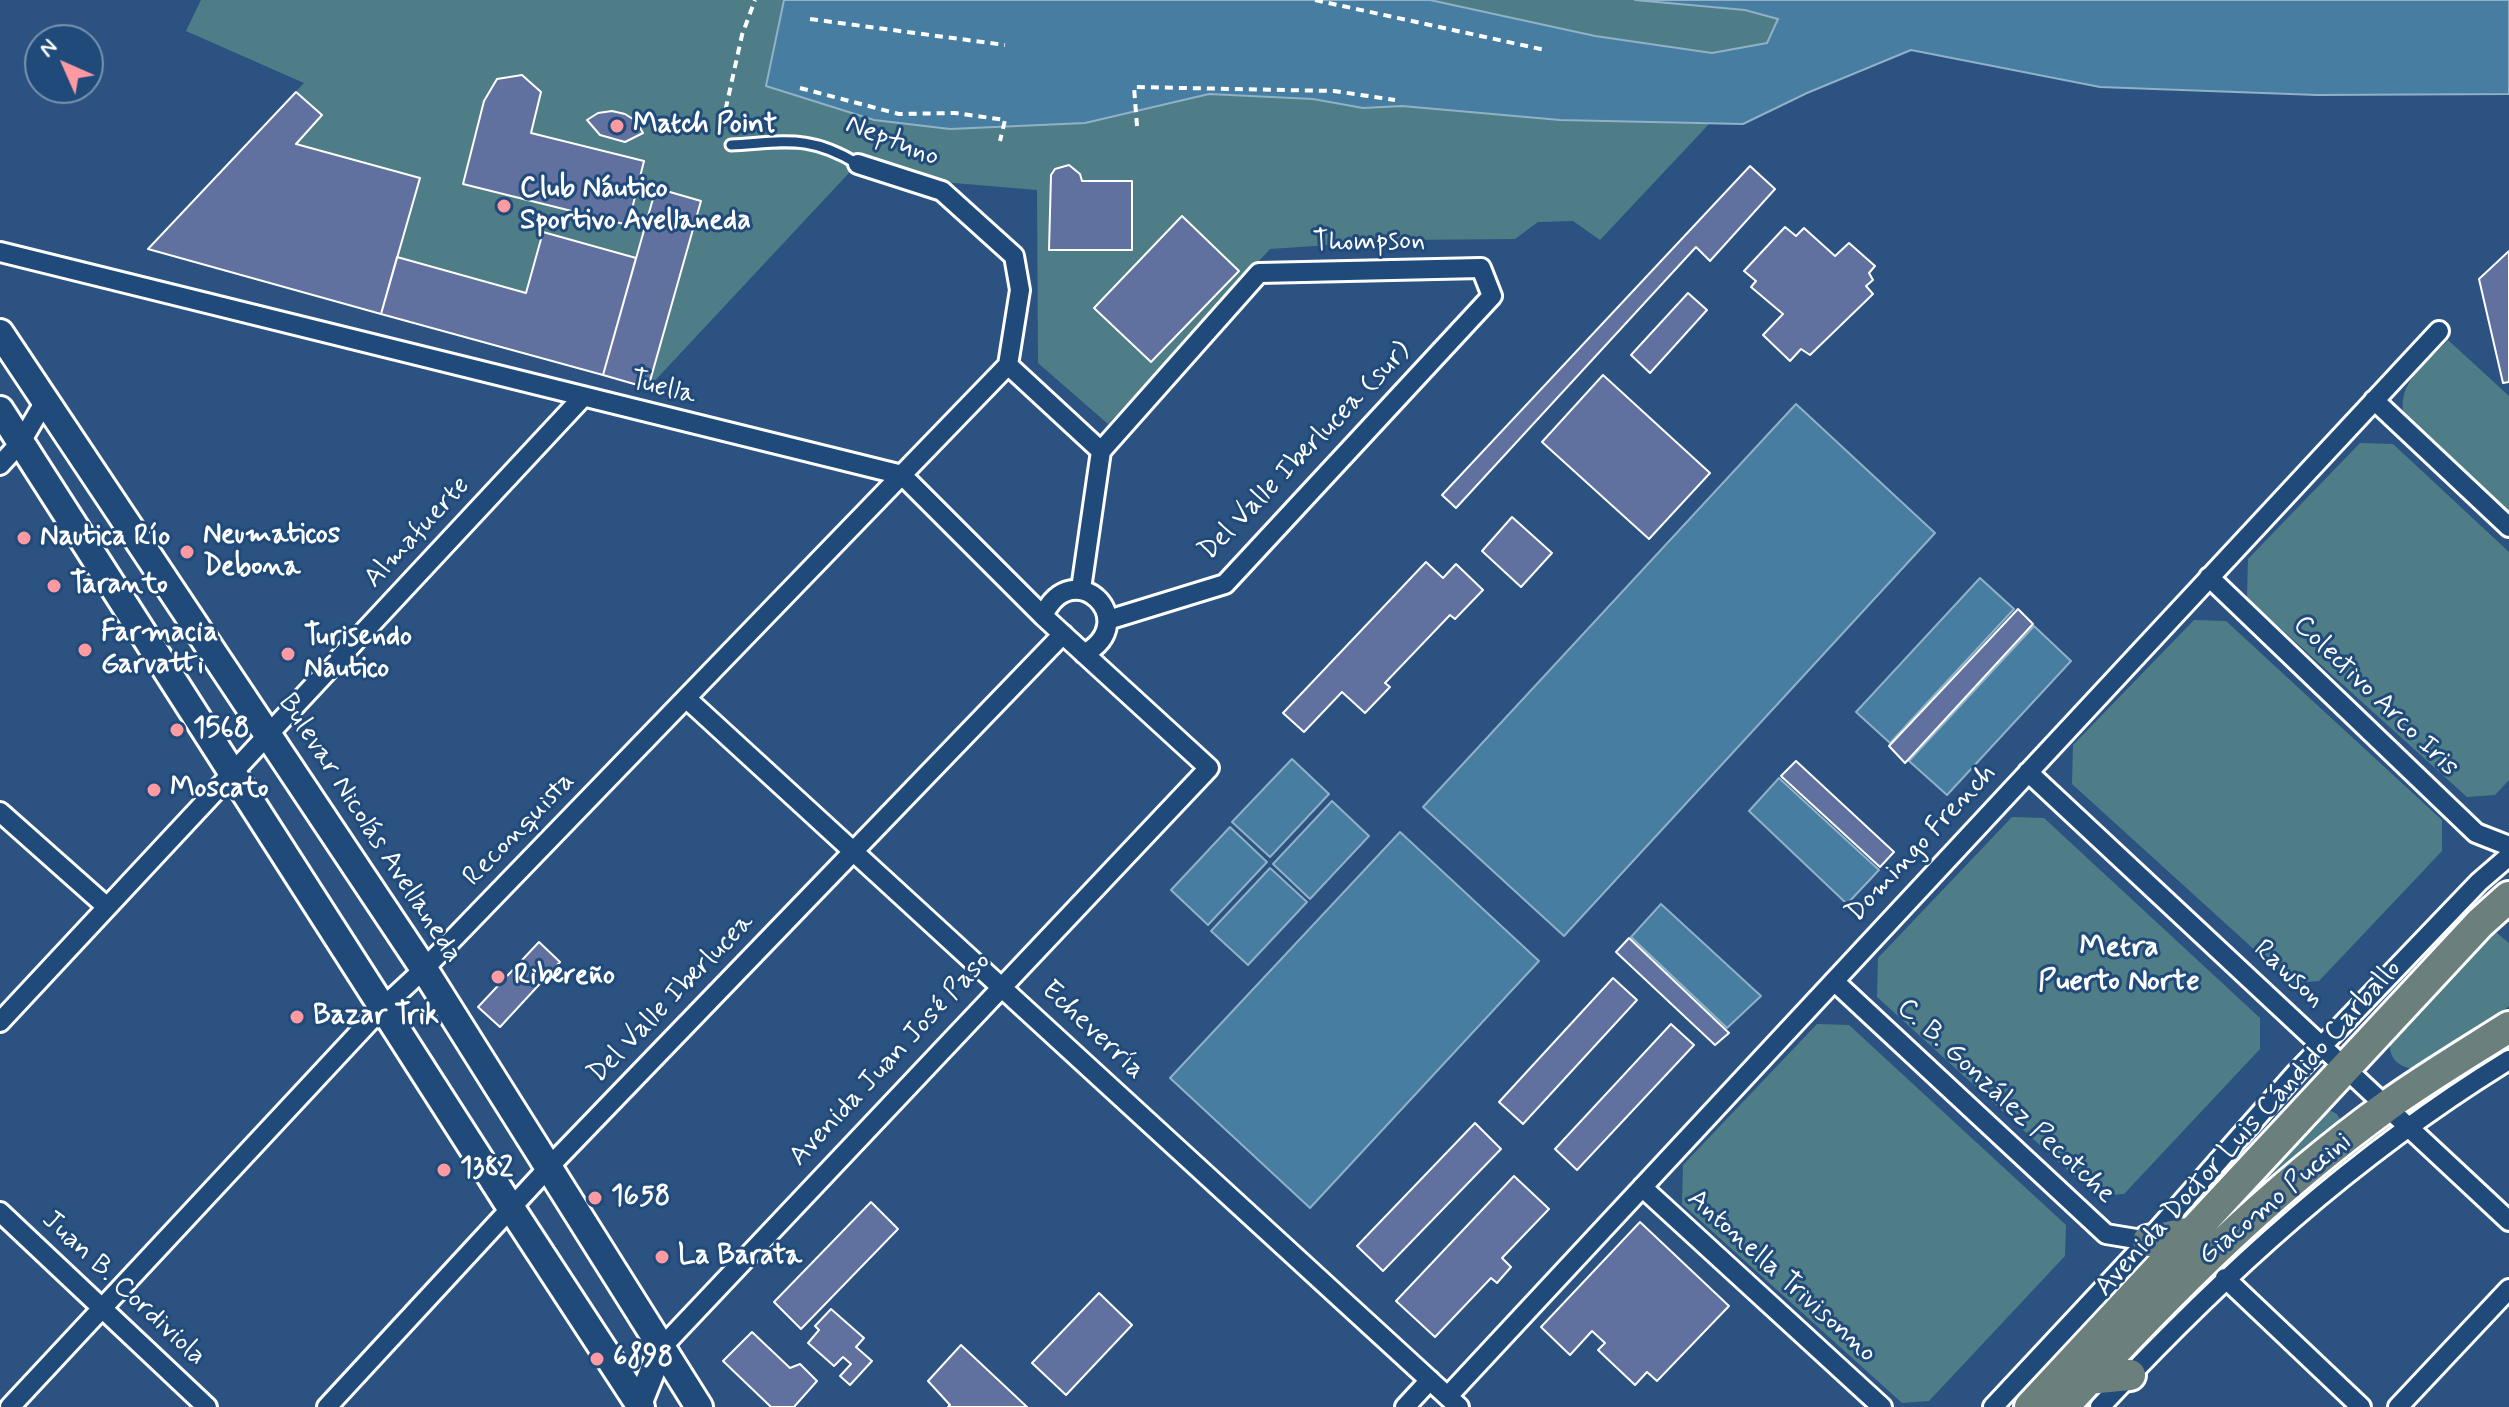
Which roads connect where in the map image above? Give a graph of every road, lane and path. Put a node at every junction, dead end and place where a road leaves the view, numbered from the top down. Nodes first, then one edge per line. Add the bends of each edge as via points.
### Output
1 (755, 0) edge
2 (1315, 0) edge
3 (810, 19) dead end
4 (1005, 45) dead end
5 (1545, 50) dead end
6 (800, 88) dead end
7 (1395, 100) dead end
8 (1137, 126) dead end
9 (1000, 141) dead end
10 (731, 145) joint
11 (858, 164) joint
12 (0, 252) edge
13 (1481, 268) joint
14 (2439, 331) dead end
15 (0, 333) edge
16 (1008, 365) junction
17 (582, 398) junction
18 (2374, 400) junction
19 (45, 401) junction
20 (0, 410) edge
21 (21, 442) junction
22 (1101, 451) junction
23 (0, 465) edge
24 (902, 475) junction
25 (2509, 527) edge
26 (2209, 577) junction
27 (1081, 589) junction
28 (1043, 616) junction
29 (1108, 620) junction
30 (1063, 634) junction
31 (1084, 654) junction
32 (686, 698) junction
33 (269, 734) junction
34 (232, 772) junction
35 (2028, 772) junction
36 (0, 812) edge
37 (2509, 846) edge
38 (854, 851) junction
39 (2509, 856) edge
40 (2509, 897) edge
41 (107, 907) junction
42 (424, 969) junction
43 (1834, 981) junction
44 (1002, 986) junction
45 (382, 1008) junction
46 (0, 1022) edge
47 (2509, 1027) edge
48 (2321, 1045) junction
49 (2509, 1060) edge
50 (2346, 1068) junction
51 (2387, 1106) junction
52 (2409, 1127) junction
53 (548, 1168) junction
54 (1642, 1187) junction
55 (511, 1208) junction
56 (0, 1212) edge
57 (2509, 1221) edge
58 (2192, 1232) junction
59 (2148, 1241) junction
60 (2225, 1278) junction
61 (2509, 1289) edge
62 (102, 1308) junction
63 (662, 1347) junction
64 (2130, 1375) junction
65 (2088, 1379) junction
66 (1430, 1380) junction
67 (1453, 1402) edge
68 (640, 1406) edge
69 (10, 1407) edge
70 (207, 1407) edge
71 (327, 1407) edge
72 (699, 1407) edge
73 (1405, 1407) edge
74 (1882, 1407) edge
75 (1993, 1407) edge
76 (2030, 1407) edge
77 (2063, 1407) edge
78 (2100, 1407) edge
79 (2361, 1407) edge
80 (2398, 1407) edge

1 - 10 path via 725,112 737,119
2 - 5 path
3 - 4 path
6 - 9 path via 899,114 955,113 1005,120
7 - 8 path via 1334,91 1134,87
10 - 11 lane, Neptuno via 801,140 834,149
11 - 16 street, Neptuno via 942,191 1014,256 1020,290
12 - 17 street, Tuella
13 - 22 street, Thompson via 1259,273
13 - 29 street, Del Valle Iberlucea (sur) via 1492,296 1225,584
14 - 18 street, Domingo French
15 - 19 main road, Bulevar Nicolás Avellaneda
16 - 22 street
16 - 24 street, Reconquista
17 - 24 street, Tuella
17 - 33 street, Almafuerte
18 - 25 street
18 - 26 street, Domingo French
19 - 21 street
19 - 33 main road, Bulevar Nicolás Avellaneda
20 - 21 main road
21 - 23 street
21 - 34 main road
22 - 27 street
24 - 28 street
24 - 32 street, Reconquista
26 - 35 street, Domingo French
26 - 37 street, Colectivo Arco Iris via 2476,833
27 - 28 street via 1064,591 1050,601
27 - 29 street via 1100,600
28 - 30 street
29 - 31 street via 1098,646
30 - 31 street
30 - 38 street, Del Valle Iberlucea
31 - 44 street, Avenida Juan José Paso via 1209,768
32 - 38 street, Echeverría
32 - 42 street, Reconquista
33 - 34 street, Almafuerte
33 - 42 main road, Bulevar Nicolás Avellaneda
34 - 41 street, Almafuerte
34 - 45 main road
35 - 43 street, Domingo French
35 - 48 street, Rawson
36 - 41 street
38 - 44 street, Echeverría
38 - 53 street, Del Valle Iberlucea
39 - 48 street, Avenida Doctor Luis Cándido Carballo
40 - 50 main road, Avenida Doctor Luis Cándido Carballo
41 - 46 street, Almafuerte
42 - 45 street, Reconquista
42 - 53 main road, Bulevar Nicolás Avellaneda
43 - 54 street, Domingo French
43 - 59 street, C. B. González Pecotche via 2106,1234
44 - 63 street, Avenida Juan José Paso
44 - 66 street, Echeverría
45 - 55 main road
45 - 62 street, Reconquista
47 - 51 main road, Avenida Doctor Luis Cándido Carballo
48 - 50 street, Rawson
48 - 59 street, Avenida Doctor Luis Cándido Carballo
49 - 52 street, Giacomo Puccini
50 - 51 street, Rawson
50 - 58 main road, Avenida Doctor Luis Cándido Carballo
51 - 52 street, Rawson
51 - 65 main road, Avenida Doctor Luis Cándido Carballo via 2209,1254
52 - 57 street, Rawson
52 - 60 street, Giacomo Puccini
53 - 55 street, Del Valle Iberlucea
53 - 63 main road, Bulevar Nicolás Avellaneda
54 - 67 street, Domingo French
54 - 74 street, Antonella Trivisonno
55 - 68 main road
55 - 71 street, Del Valle Iberlucea
56 - 62 street, Juan B. Cordiviola
58 - 59 main road
58 - 76 main road, Avenida Doctor Luis Cándido Carballo
59 - 75 street, Avenida Doctor Luis Cándido Carballo
60 - 64 street, Giacomo Puccini
60 - 79 street
61 - 80 street
62 - 69 street, Reconquista
62 - 70 street, Juan B. Cordiviola
63 - 68 street, Avenida Juan José Paso
63 - 72 main road, Bulevar Nicolás Avellaneda
64 - 65 main road
64 - 78 street, Giacomo Puccini
65 - 77 main road, Avenida Doctor Luis Cándido Carballo
66 - 67 street, Echeverría
66 - 73 street

